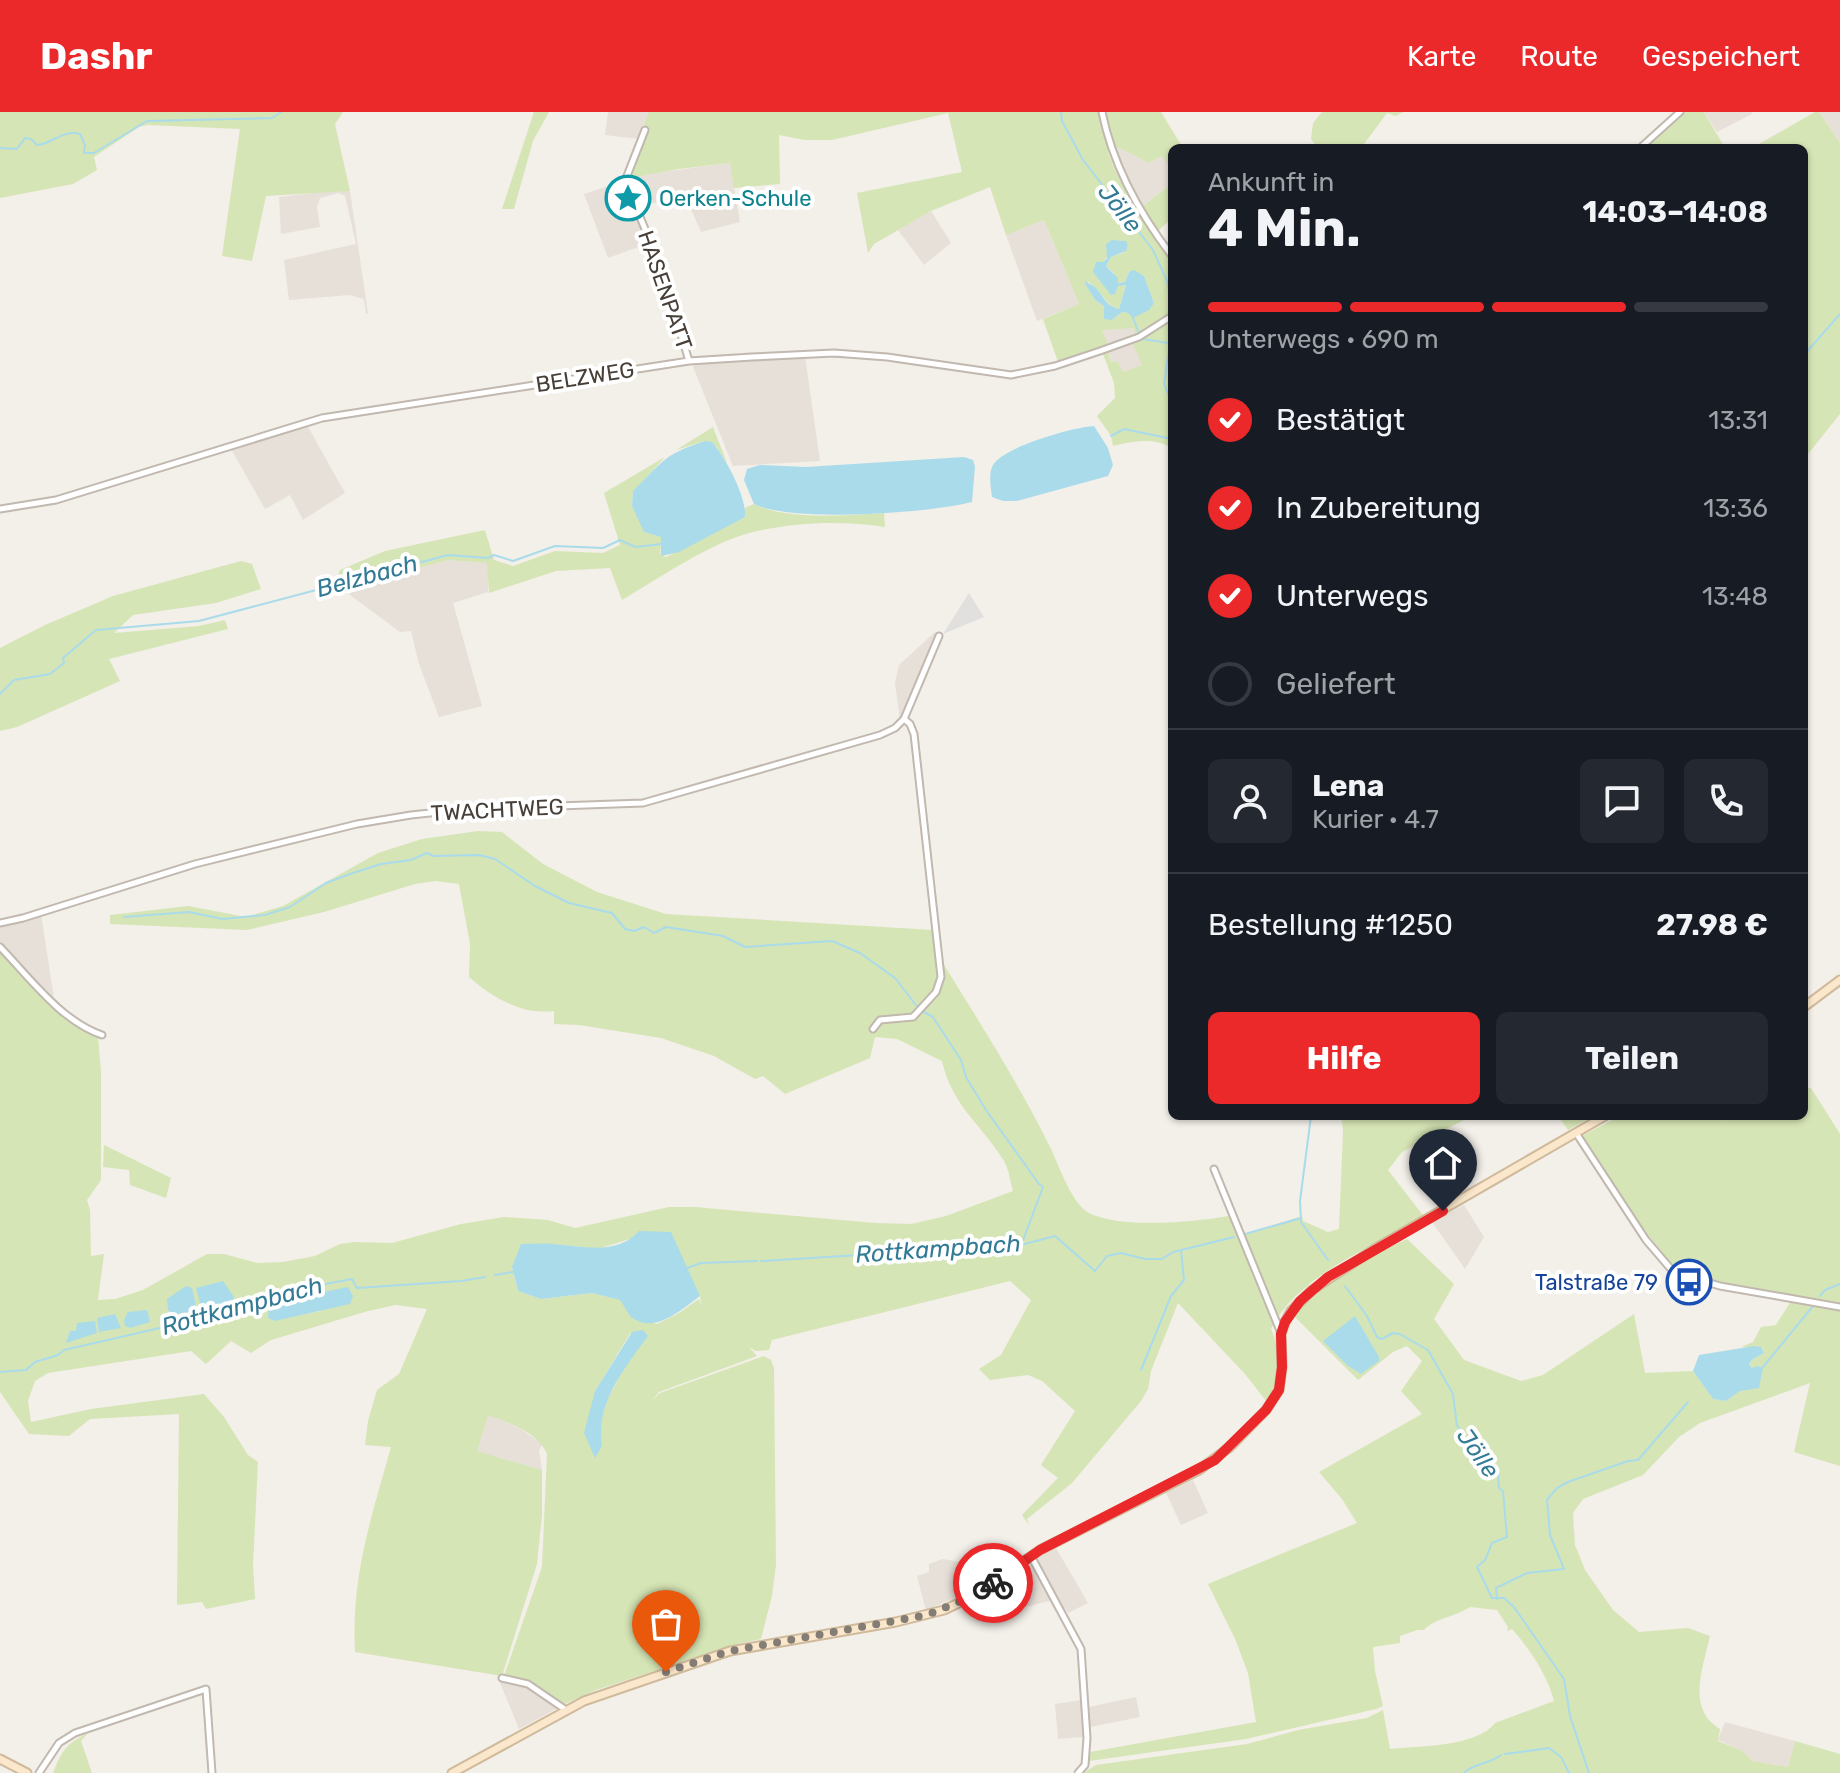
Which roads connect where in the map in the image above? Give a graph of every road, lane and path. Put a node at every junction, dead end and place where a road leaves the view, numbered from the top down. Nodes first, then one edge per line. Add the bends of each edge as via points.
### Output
1 (1102, 112) edge
2 (1680, 112) edge
3 (645, 130) dead end
4 (1644, 144) edge
5 (1168, 251) edge
6 (1168, 319) edge
7 (689, 361) junction
8 (0, 509) edge
9 (939, 636) dead end
10 (904, 719) junction
11 (0, 923) edge
12 (0, 947) edge
13 (1840, 980) edge
14 (1808, 1004) edge
15 (873, 1029) dead end
16 (102, 1035) dead end
17 (1598, 1120) edge
18 (1576, 1133) junction
19 (1214, 1169) dead end
20 (1840, 1307) edge
21 (1281, 1334) junction
22 (1031, 1555) junction
23 (502, 1678) dead end
24 (566, 1710) junction
25 (0, 1759) edge
26 (27, 1773) edge
27 (39, 1773) edge
28 (212, 1773) edge
29 (452, 1773) edge
30 (1078, 1773) edge

1 - 5 street via 1117,166
2 - 4 street
3 - 7 street, HASENPATT via 625,181 660,265
6 - 7 street, BELZWEG via 1113,347 1011,375 834,353
7 - 8 street, BELZWEG via 304,422 56,500
9 - 10 street
10 - 11 street, TWACHTWEG via 880,735 643,803 468,809 357,824 195,864
10 - 15 street via 914,734 941,977 936,992 913,1017 880,1020
12 - 16 street via 69,1016
13 - 14 street
17 - 18 street
18 - 20 street via 1670,1268 1720,1286
18 - 21 street via 1328,1277 1300,1301
19 - 21 street
21 - 22 street via 1279,1390 1215,1460
22 - 24 street via 944,1610 730,1651
22 - 30 street via 1081,1649 1087,1738 1085,1765
23 - 24 street via 528,1684
24 - 29 street
25 - 26 street
27 - 28 street via 59,1743 75,1733 206,1689

